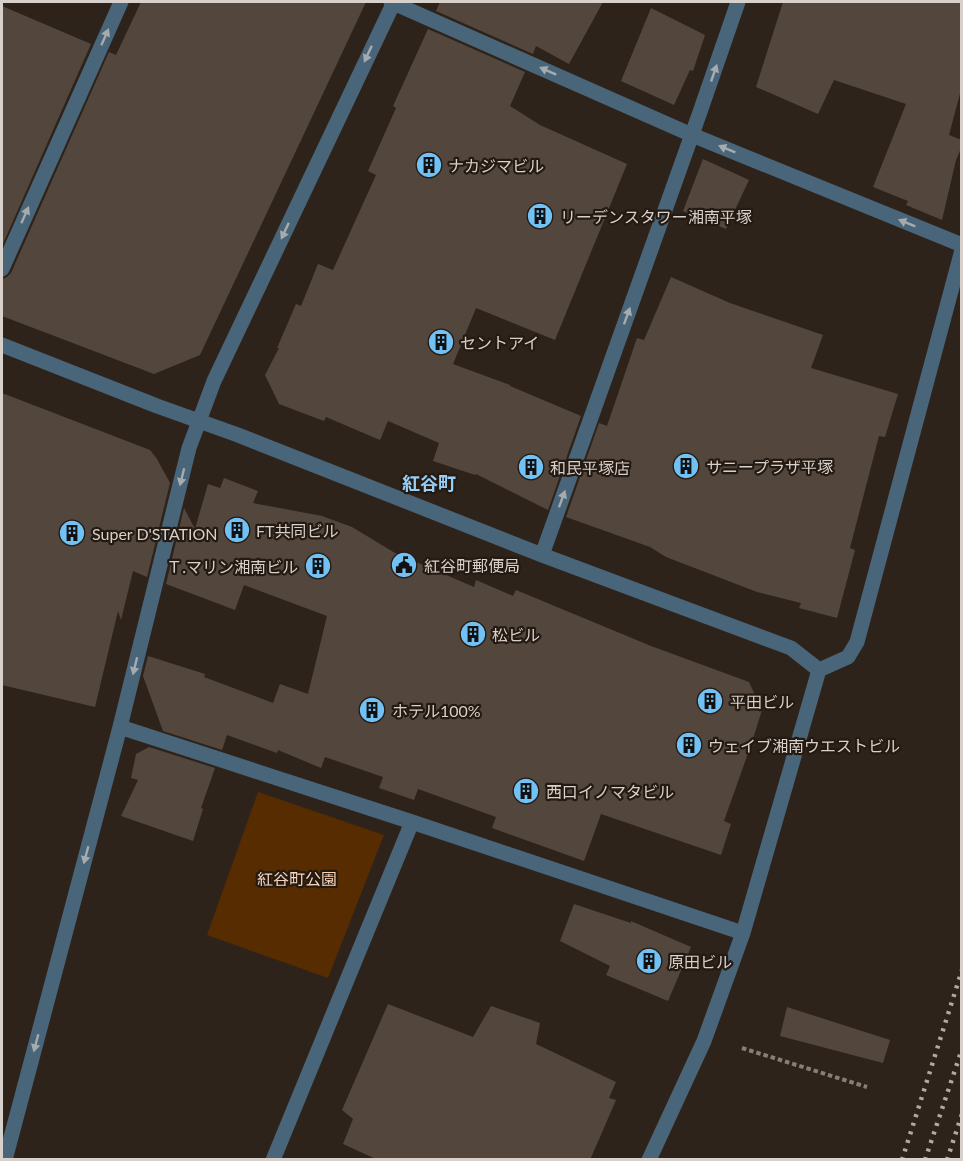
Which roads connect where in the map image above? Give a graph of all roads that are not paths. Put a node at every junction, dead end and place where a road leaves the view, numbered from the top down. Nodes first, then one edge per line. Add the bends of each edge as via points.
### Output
1 (121, 2) edge
2 (392, 2) edge
3 (738, 2) edge
4 (692, 135) junction
5 (962, 245) edge
6 (962, 250) edge
7 (2, 269) edge
8 (2, 345) edge
9 (199, 421) junction
10 (542, 555) junction
11 (819, 670) junction
12 (120, 727) junction
13 (412, 822) junction
14 (743, 933) junction
15 (5, 1160) edge
16 (273, 1160) edge
17 (649, 1160) edge

7 -> 1 street
4 -> 2 street
2 -> 9 street via 214,381
4 -> 3 street
5 -> 4 street
10 -> 4 street
6 - 11 street via 858,642 848,657
8 - 9 street
9 - 10 street
9 -> 12 street
10 - 11 street via 791,648
11 - 14 street
12 - 13 street
12 -> 15 street
13 - 14 street
13 - 16 street
14 - 17 street via 704,1041

